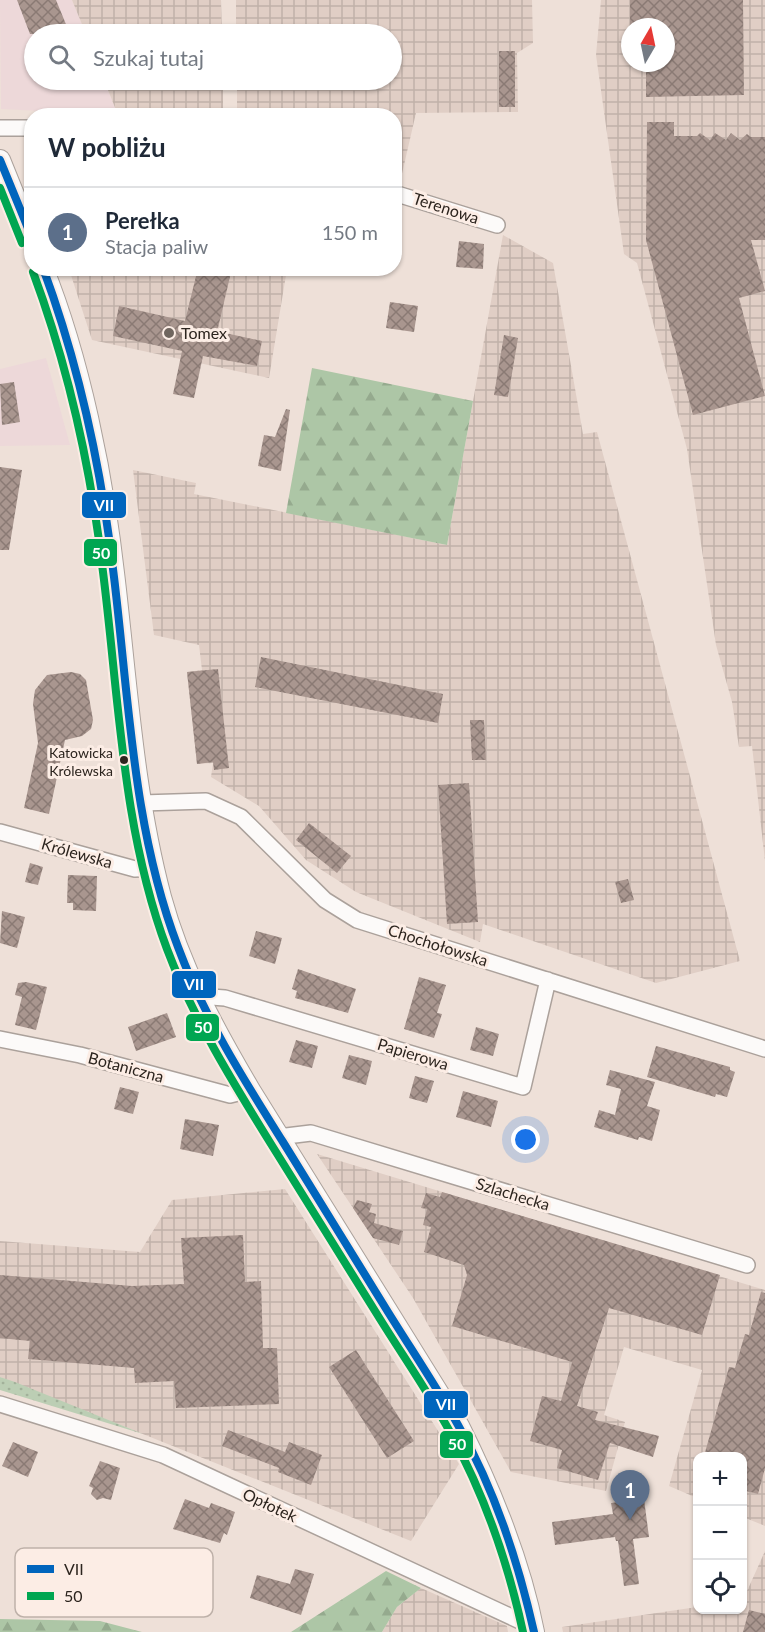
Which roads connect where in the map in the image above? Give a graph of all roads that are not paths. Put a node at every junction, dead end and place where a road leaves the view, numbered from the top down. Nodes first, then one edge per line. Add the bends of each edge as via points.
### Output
1 (0, 128) edge
2 (24, 128) edge
3 (0, 160) edge
4 (402, 195) edge
5 (24, 219) edge
6 (497, 225) dead end
7 (45, 276) edge
8 (142, 803) junction
9 (0, 832) edge
10 (155, 868) junction
11 (548, 980) junction
12 (197, 996) junction
13 (0, 1039) edge
14 (765, 1049) edge
15 (250, 1090) junction
16 (278, 1137) junction
17 (747, 1265) dead end
18 (0, 1404) edge
19 (533, 1630) edge

1 - 2 street
3 - 5 street
4 - 6 street, Terenowa
7 - 8 street via 74,369 99,472
8 - 10 street
8 - 11 street, Chochołowska via 206,801 241,817 325,900 357,920
9 - 10 street, Królewska via 135,869
10 - 12 street via 182,962
11 - 12 street, Papierowa via 523,1087 225,998
11 - 14 street, Chochołowska
12 - 15 street
13 - 15 street, Botaniczna via 80,1055 230,1095
15 - 16 street
16 - 17 street, Szlachecka via 311,1133
16 - 19 street via 459,1426 488,1484 508,1537
18 - 19 street, Opłotek via 163,1455

